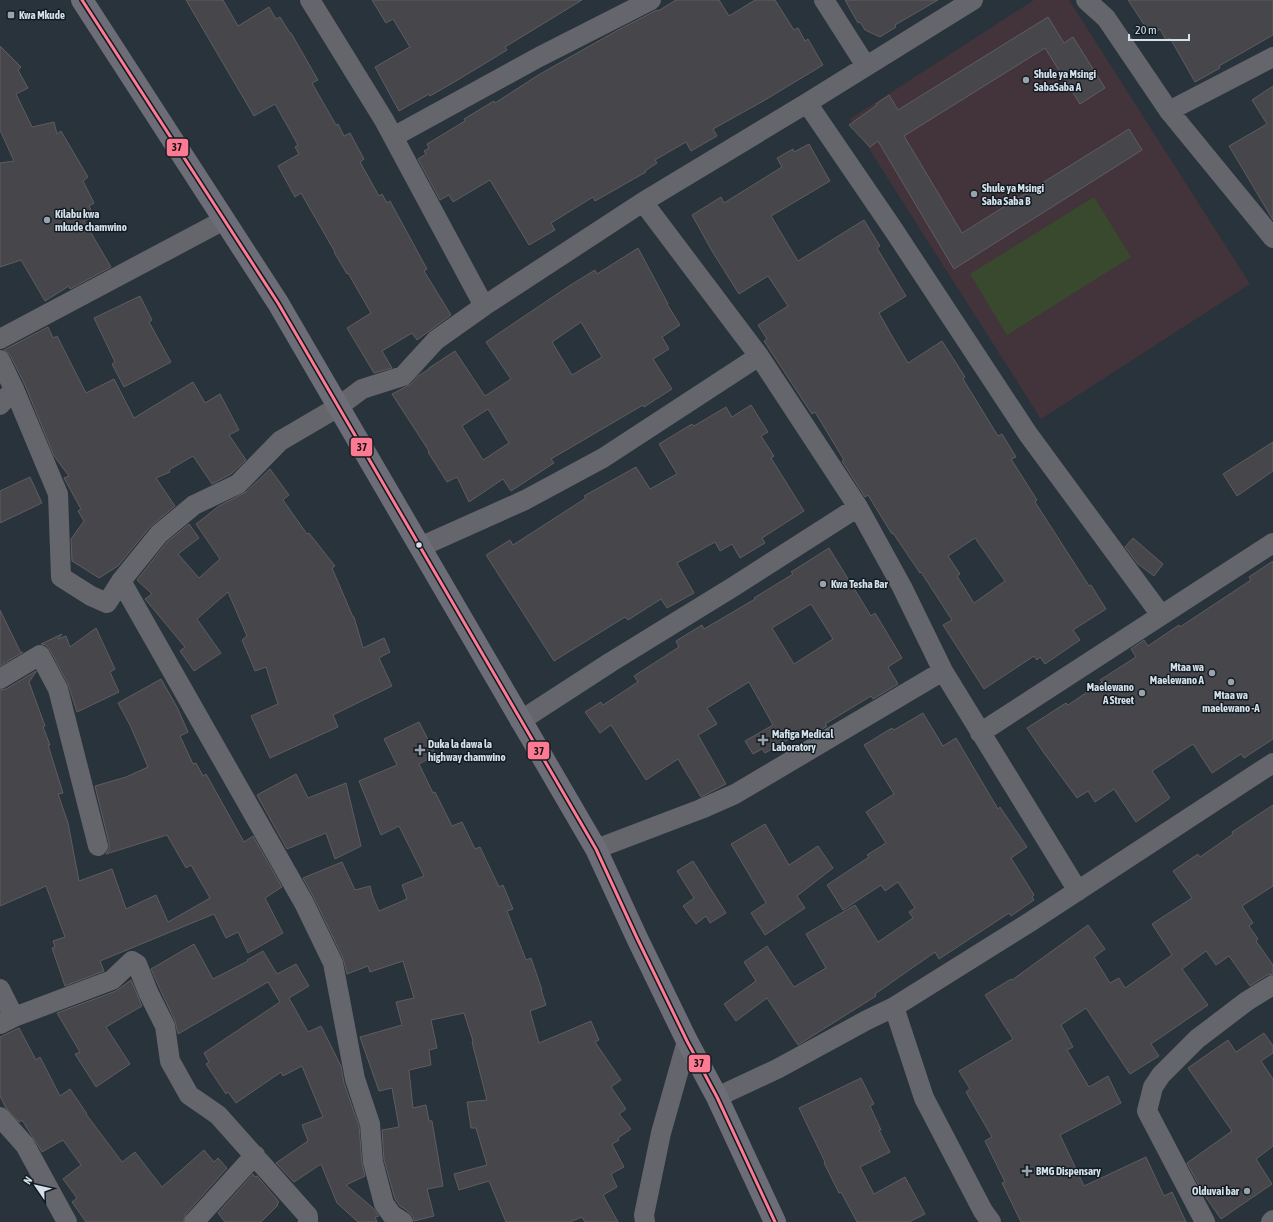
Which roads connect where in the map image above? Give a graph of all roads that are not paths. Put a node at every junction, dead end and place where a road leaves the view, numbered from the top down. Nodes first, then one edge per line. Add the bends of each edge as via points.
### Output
1 (82, 0) edge
2 (310, 0) edge
3 (651, 0) edge
4 (824, 0) edge
5 (973, 0) edge
6 (1086, 0) edge
7 (1273, 57) edge
8 (866, 66) junction
9 (807, 103) junction
10 (1169, 111) junction
11 (393, 137) junction
12 (643, 202) junction
13 (224, 220) junction
14 (1273, 238) edge
15 (484, 306) junction
16 (0, 339) edge
17 (759, 356) junction
18 (0, 360) edge
19 (14, 389) junction
20 (0, 405) edge
21 (338, 407) junction
22 (858, 507) junction
23 (1273, 543) edge
24 (420, 547) junction
25 (121, 581) junction
26 (1161, 615) junction
27 (943, 671) junction
28 (0, 679) edge
29 (520, 721) junction
30 (980, 733) junction
31 (1273, 763) edge
32 (98, 846) dead end
33 (596, 849) junction
34 (1078, 891) junction
35 (1273, 985) edge
36 (0, 989) edge
37 (894, 1007) junction
38 (7, 1021) edge
39 (688, 1041) junction
40 (718, 1097) junction
41 (2, 1122) edge
42 (255, 1155) junction
43 (67, 1222) edge
44 (194, 1222) edge
45 (308, 1222) edge
46 (403, 1222) edge
47 (645, 1222) edge
48 (775, 1222) edge
49 (991, 1222) edge
50 (1205, 1222) edge

1 - 13 highway
2 - 11 street
3 - 11 street via 538,57
4 - 8 street
5 - 8 street
6 - 10 street via 1106,18
7 - 10 street
8 - 9 street
9 - 12 street
9 - 26 street via 1028,434
10 - 14 street
11 - 15 street
12 - 15 street
12 - 17 street
13 - 16 street
13 - 21 highway via 278,303
15 - 21 street via 436,340 403,376 362,389
17 - 22 street
17 - 24 street via 603,458 524,500
18 - 19 street
19 - 20 street
19 - 25 street via 58,494 61,577 107,603
21 - 24 highway
21 - 25 street via 280,441 238,484 194,505 159,534
22 - 27 street via 902,587
22 - 29 street
23 - 26 street
24 - 29 highway
25 - 46 street via 304,903 333,963 355,1079 370,1124 374,1162 384,1204 392,1215
26 - 30 street
27 - 30 street
27 - 33 street via 735,794
28 - 32 street via 40,655 58,689
29 - 33 highway
30 - 34 street
31 - 34 street
33 - 39 highway
34 - 37 street
35 - 50 street via 1247,1001 1197,1039 1161,1075 1153,1087 1147,1111
36 - 38 street
37 - 40 street
37 - 49 street via 924,1098
38 - 42 street via 112,980 132,960 140,969 165,1026 170,1061 189,1095 218,1115
39 - 40 highway
39 - 47 street via 661,1133 644,1215
40 - 48 highway
41 - 43 street via 25,1145
42 - 44 street
42 - 45 street via 308,1216

